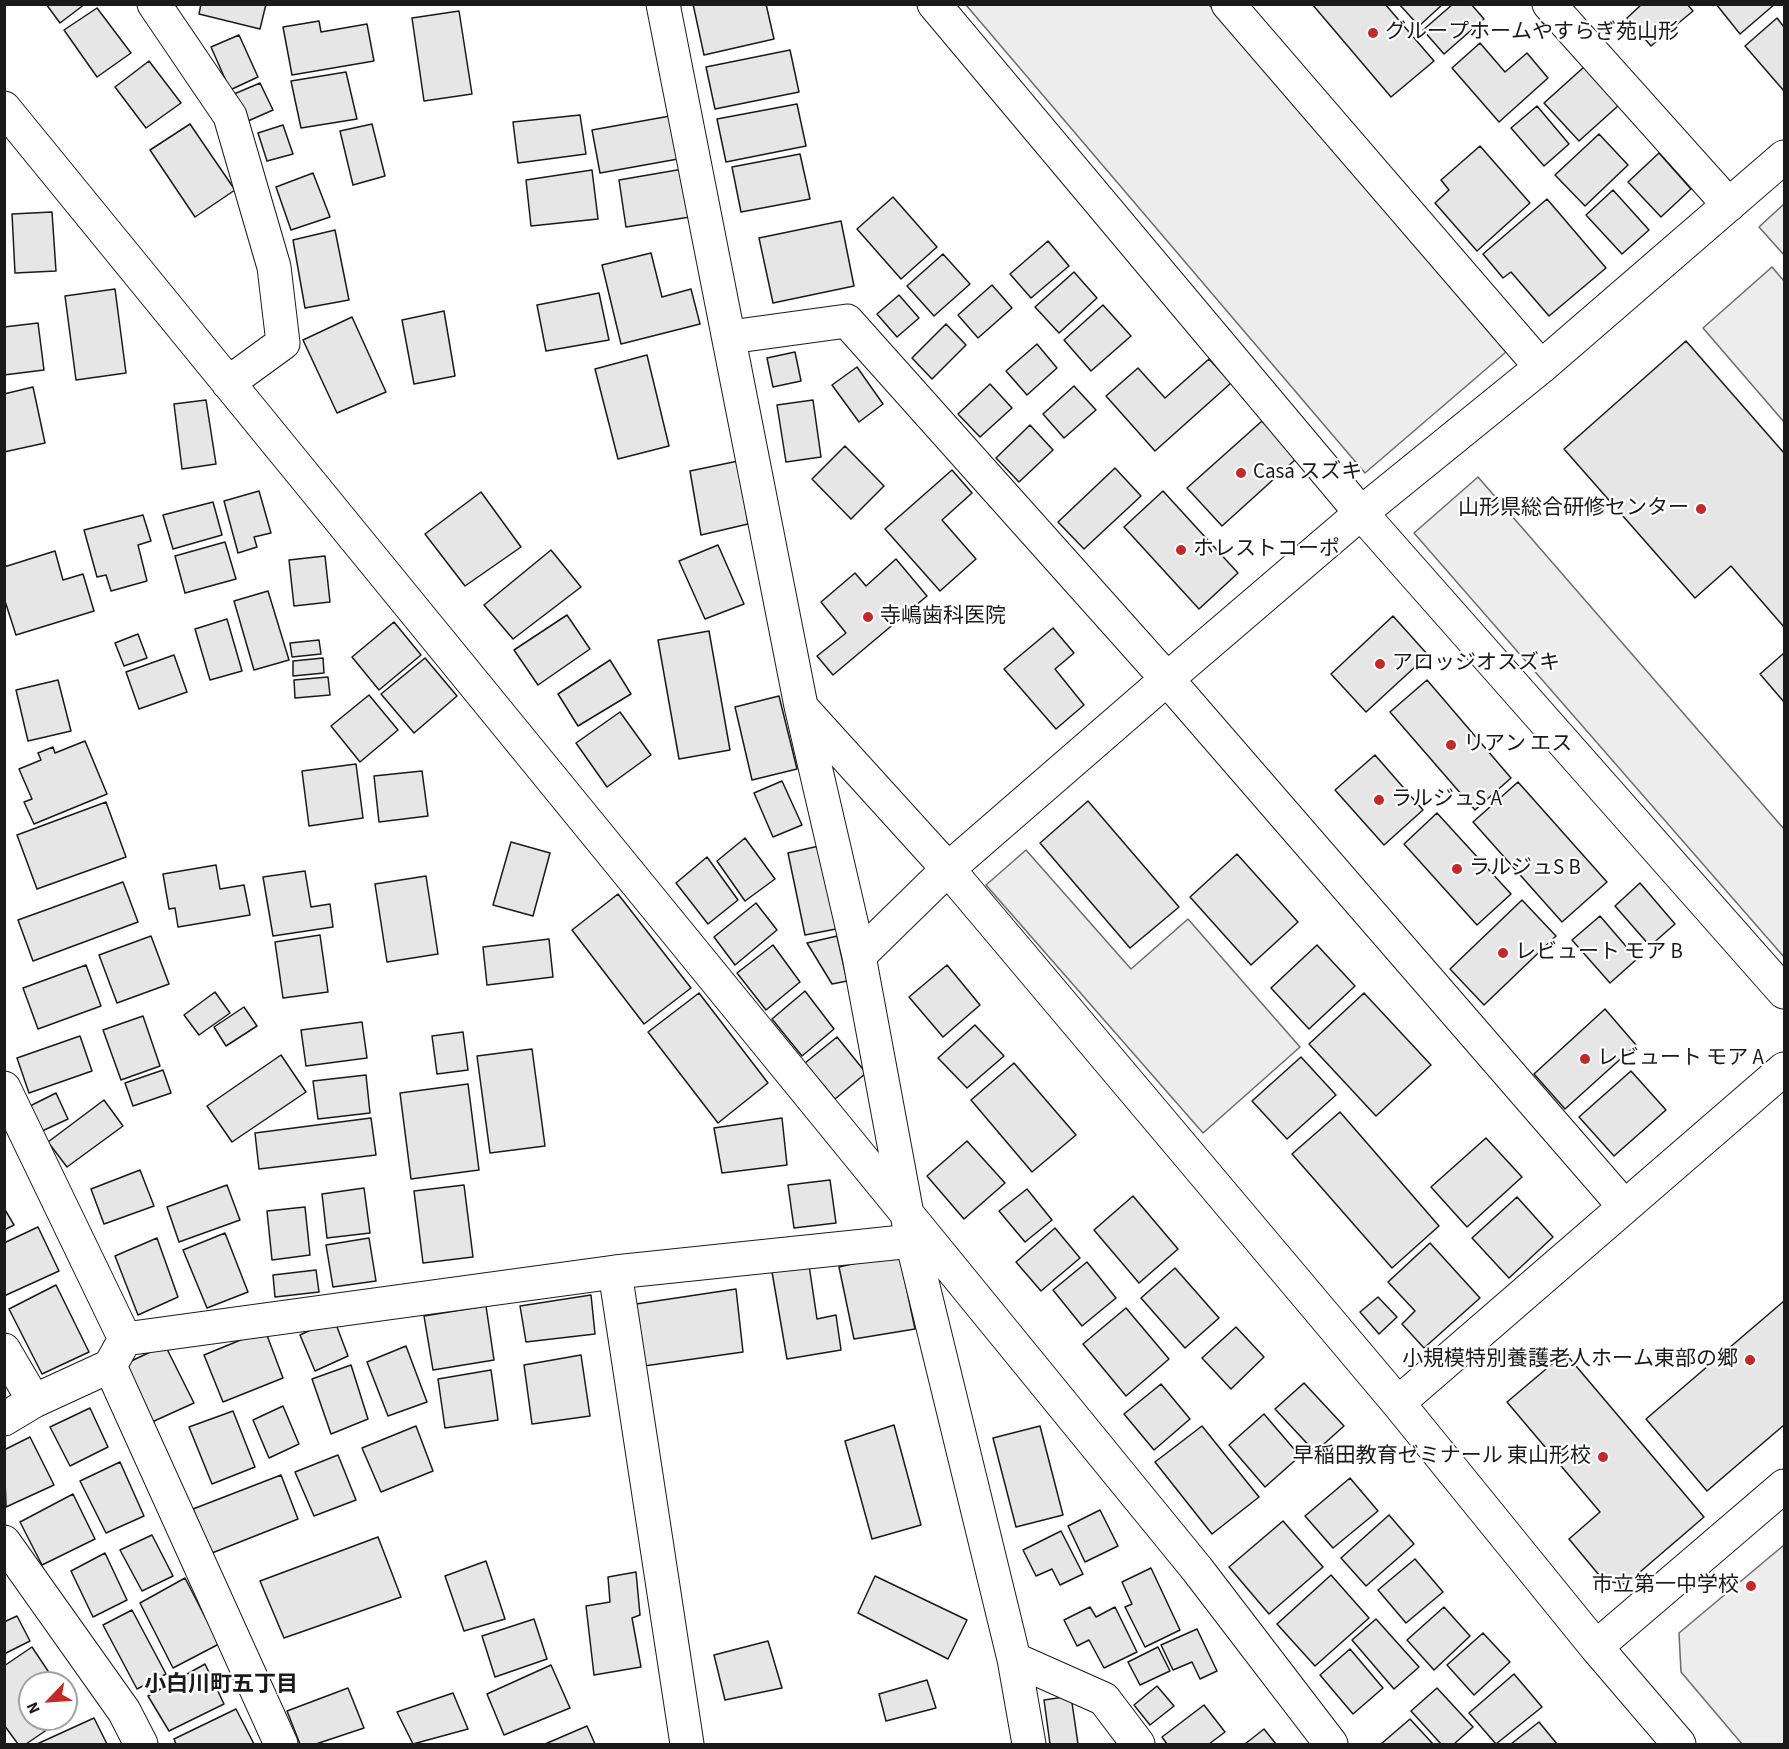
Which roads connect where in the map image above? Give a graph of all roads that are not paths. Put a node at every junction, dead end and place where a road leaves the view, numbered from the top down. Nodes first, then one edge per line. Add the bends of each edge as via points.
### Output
1 (154, 4) edge
2 (663, 4) edge
3 (933, 4) edge
4 (1228, 4) edge
5 (1549, 4) edge
6 (4, 108) edge
7 (1785, 157) edge
8 (1729, 206) junction
9 (730, 337) junction
10 (1540, 367) junction
11 (228, 383) junction
12 (1361, 513) junction
13 (1167, 679) junction
14 (801, 706) junction
15 (948, 869) junction
16 (859, 956) junction
17 (1785, 992) edge
18 (1785, 1070) edge
19 (4, 1088) edge
20 (1624, 1206) junction
21 (909, 1226) junction
22 (615, 1272) junction
23 (4, 1350) edge
24 (118, 1353) junction
25 (34, 1401) junction
26 (1398, 1403) junction
27 (4, 1419) edge
28 (1785, 1486) edge
29 (4, 1542) edge
30 (1596, 1647) junction
31 (1014, 1659) junction
32 (141, 1744) edge
33 (281, 1744) edge
34 (687, 1744) edge
35 (1029, 1744) edge
36 (1138, 1744) edge
37 (1331, 1744) edge
38 (1679, 1744) edge

1 - 11 street via 230,116 274,267 283,343
2 - 9 street
3 - 12 street
4 - 10 street
5 - 8 street
6 - 11 street
7 - 8 street
8 - 10 street
9 - 13 street via 847,321
9 - 14 street
10 - 12 street
11 - 21 street
12 - 13 street
12 - 17 street
13 - 15 street
13 - 20 street
14 - 15 street
14 - 16 street
15 - 16 street
15 - 26 street
16 - 21 street
18 - 20 street
19 - 24 street
20 - 26 street
21 - 22 street
21 - 31 street
21 - 37 street via 1197,1569
22 - 24 street
22 - 34 street
23 - 25 street
24 - 25 street
24 - 33 street
25 - 27 street
26 - 30 street
28 - 30 street
29 - 32 street via 124,1711
30 - 38 street
31 - 35 street
31 - 36 street via 1104,1699

